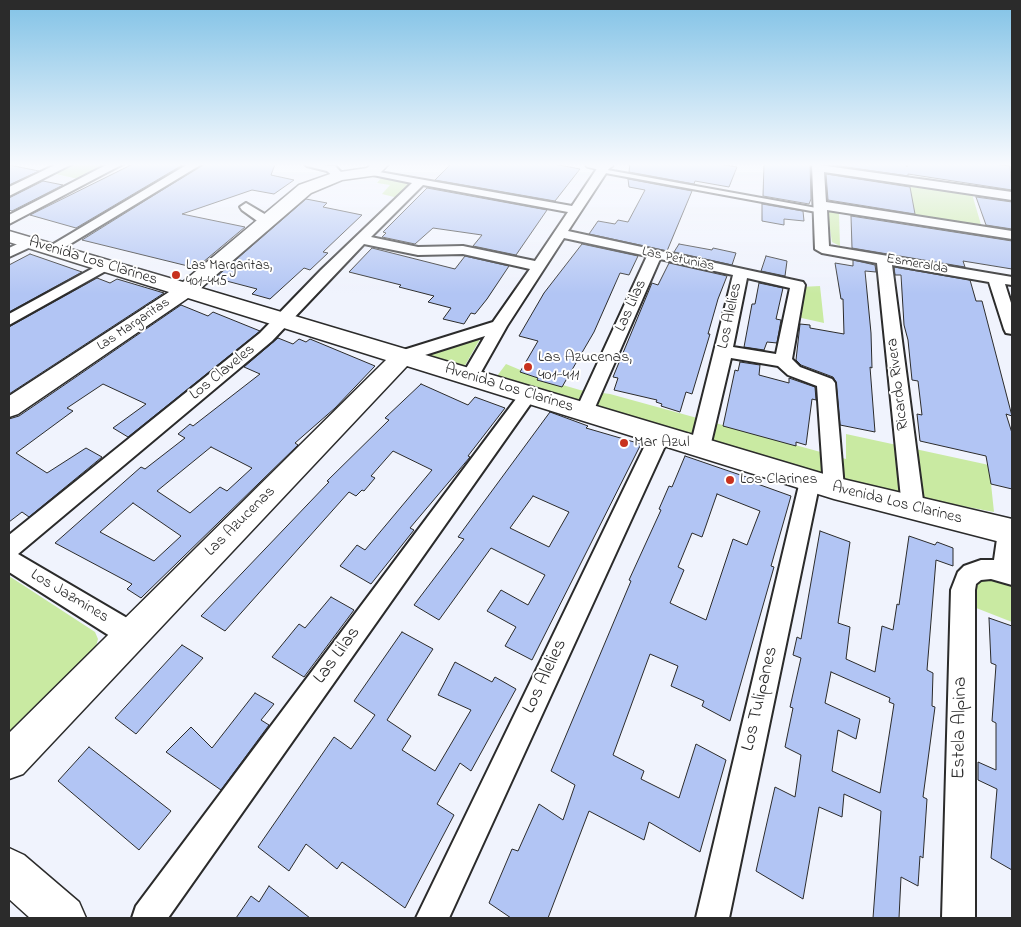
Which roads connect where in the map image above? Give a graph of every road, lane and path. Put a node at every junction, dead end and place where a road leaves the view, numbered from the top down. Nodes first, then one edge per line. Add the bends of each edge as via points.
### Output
1 (33, 207) edge
2 (123, 207) edge
3 (246, 207) dead end
4 (285, 207) edge
5 (395, 207) edge
6 (560, 207) edge
7 (577, 207) edge
8 (818, 207) edge
9 (822, 208) junction
10 (575, 210) junction
11 (9, 220) edge
12 (268, 222) junction
13 (558, 233) junction
14 (9, 236) edge
15 (1012, 236) edge
16 (362, 239) junction
17 (30, 242) junction
18 (52, 249) junction
19 (9, 252) edge
20 (655, 255) junction
21 (884, 260) junction
22 (106, 266) junction
23 (537, 266) junction
24 (741, 273) junction
25 (996, 279) junction
26 (1012, 281) edge
27 (186, 290) junction
28 (281, 319) junction
29 (9, 320) edge
30 (499, 326) junction
31 (1012, 329) edge
32 (724, 351) junction
33 (403, 356) junction
34 (783, 362) junction
35 (470, 377) junction
36 (528, 394) junction
37 (9, 408) edge
38 (584, 412) junction
39 (660, 435) junction
40 (700, 447) junction
41 (822, 484) junction
42 (913, 508) junction
43 (1010, 532) edge
44 (9, 548) edge
45 (9, 560) edge
46 (1008, 573) edge
47 (130, 634) junction
48 (9, 760) edge
49 (9, 870) edge
50 (63, 918) edge
51 (148, 918) edge
52 (432, 918) edge
53 (712, 918) edge
54 (958, 918) edge

1 - 11 street
2 - 18 street
3 - 12 street
4 - 12 main road, Las Margaritas
5 - 16 street, Los Claveles
6 - 10 street
7 - 10 street
8 - 9 lane
9 - 15 street
9 - 21 street, Esmeralda via 822,249
10 - 13 street
12 - 27 main road, Las Margaritas
13 - 20 street, Las Petunias
13 - 23 street
14 - 17 main road, Avenida Los Clarines
16 - 23 street via 418,251 463,250
16 - 28 street, Los Claveles
17 - 18 main road, Avenida Los Clarines
17 - 19 street
18 - 22 main road, Avenida Los Clarines
20 - 24 street, Las Petunias
20 - 38 street, Las Lilas
21 - 25 street, Esmeralda
21 - 42 street, Ricardo Rivera
22 - 27 main road, Avenida Los Clarines
22 - 29 street
23 - 30 street
24 - 32 street, Los Alelies
24 - 34 street, Las Petunias via 798,285
25 - 26 street, Esmeralda
25 - 31 street
27 - 28 main road, Avenida Los Clarines
27 - 37 main road, Las Margaritas
28 - 33 main road, Avenida Los Clarines
28 - 44 street, Los Claveles via 266,337
30 - 33 street, Las Azucenas
30 - 35 street
32 - 34 street, Los Tulipanes
32 - 40 street, Los Alelies
33 - 35 main road, Avenida Los Clarines
33 - 47 main road, Las Azucenas
34 - 41 street, Los Tulipanes via 794,371 826,383
35 - 36 main road, Avenida Los Clarines
36 - 38 main road, Avenida Los Clarines
36 - 51 street, Las Lilas
38 - 39 main road, Avenida Los Clarines
39 - 40 main road, Avenida Los Clarines
39 - 52 street, Los Alelies
40 - 41 main road, Avenida Los Clarines
41 - 42 main road, Avenida Los Clarines
41 - 53 street, Los Tulipanes
42 - 43 main road, Avenida Los Clarines
43 - 46 street, Estela Alpina
45 - 47 street, Los Jazmines
46 - 54 street, Estela Alpina via 992,569 972,573 962,590
47 - 48 main road, Las Azucenas
49 - 50 main road

